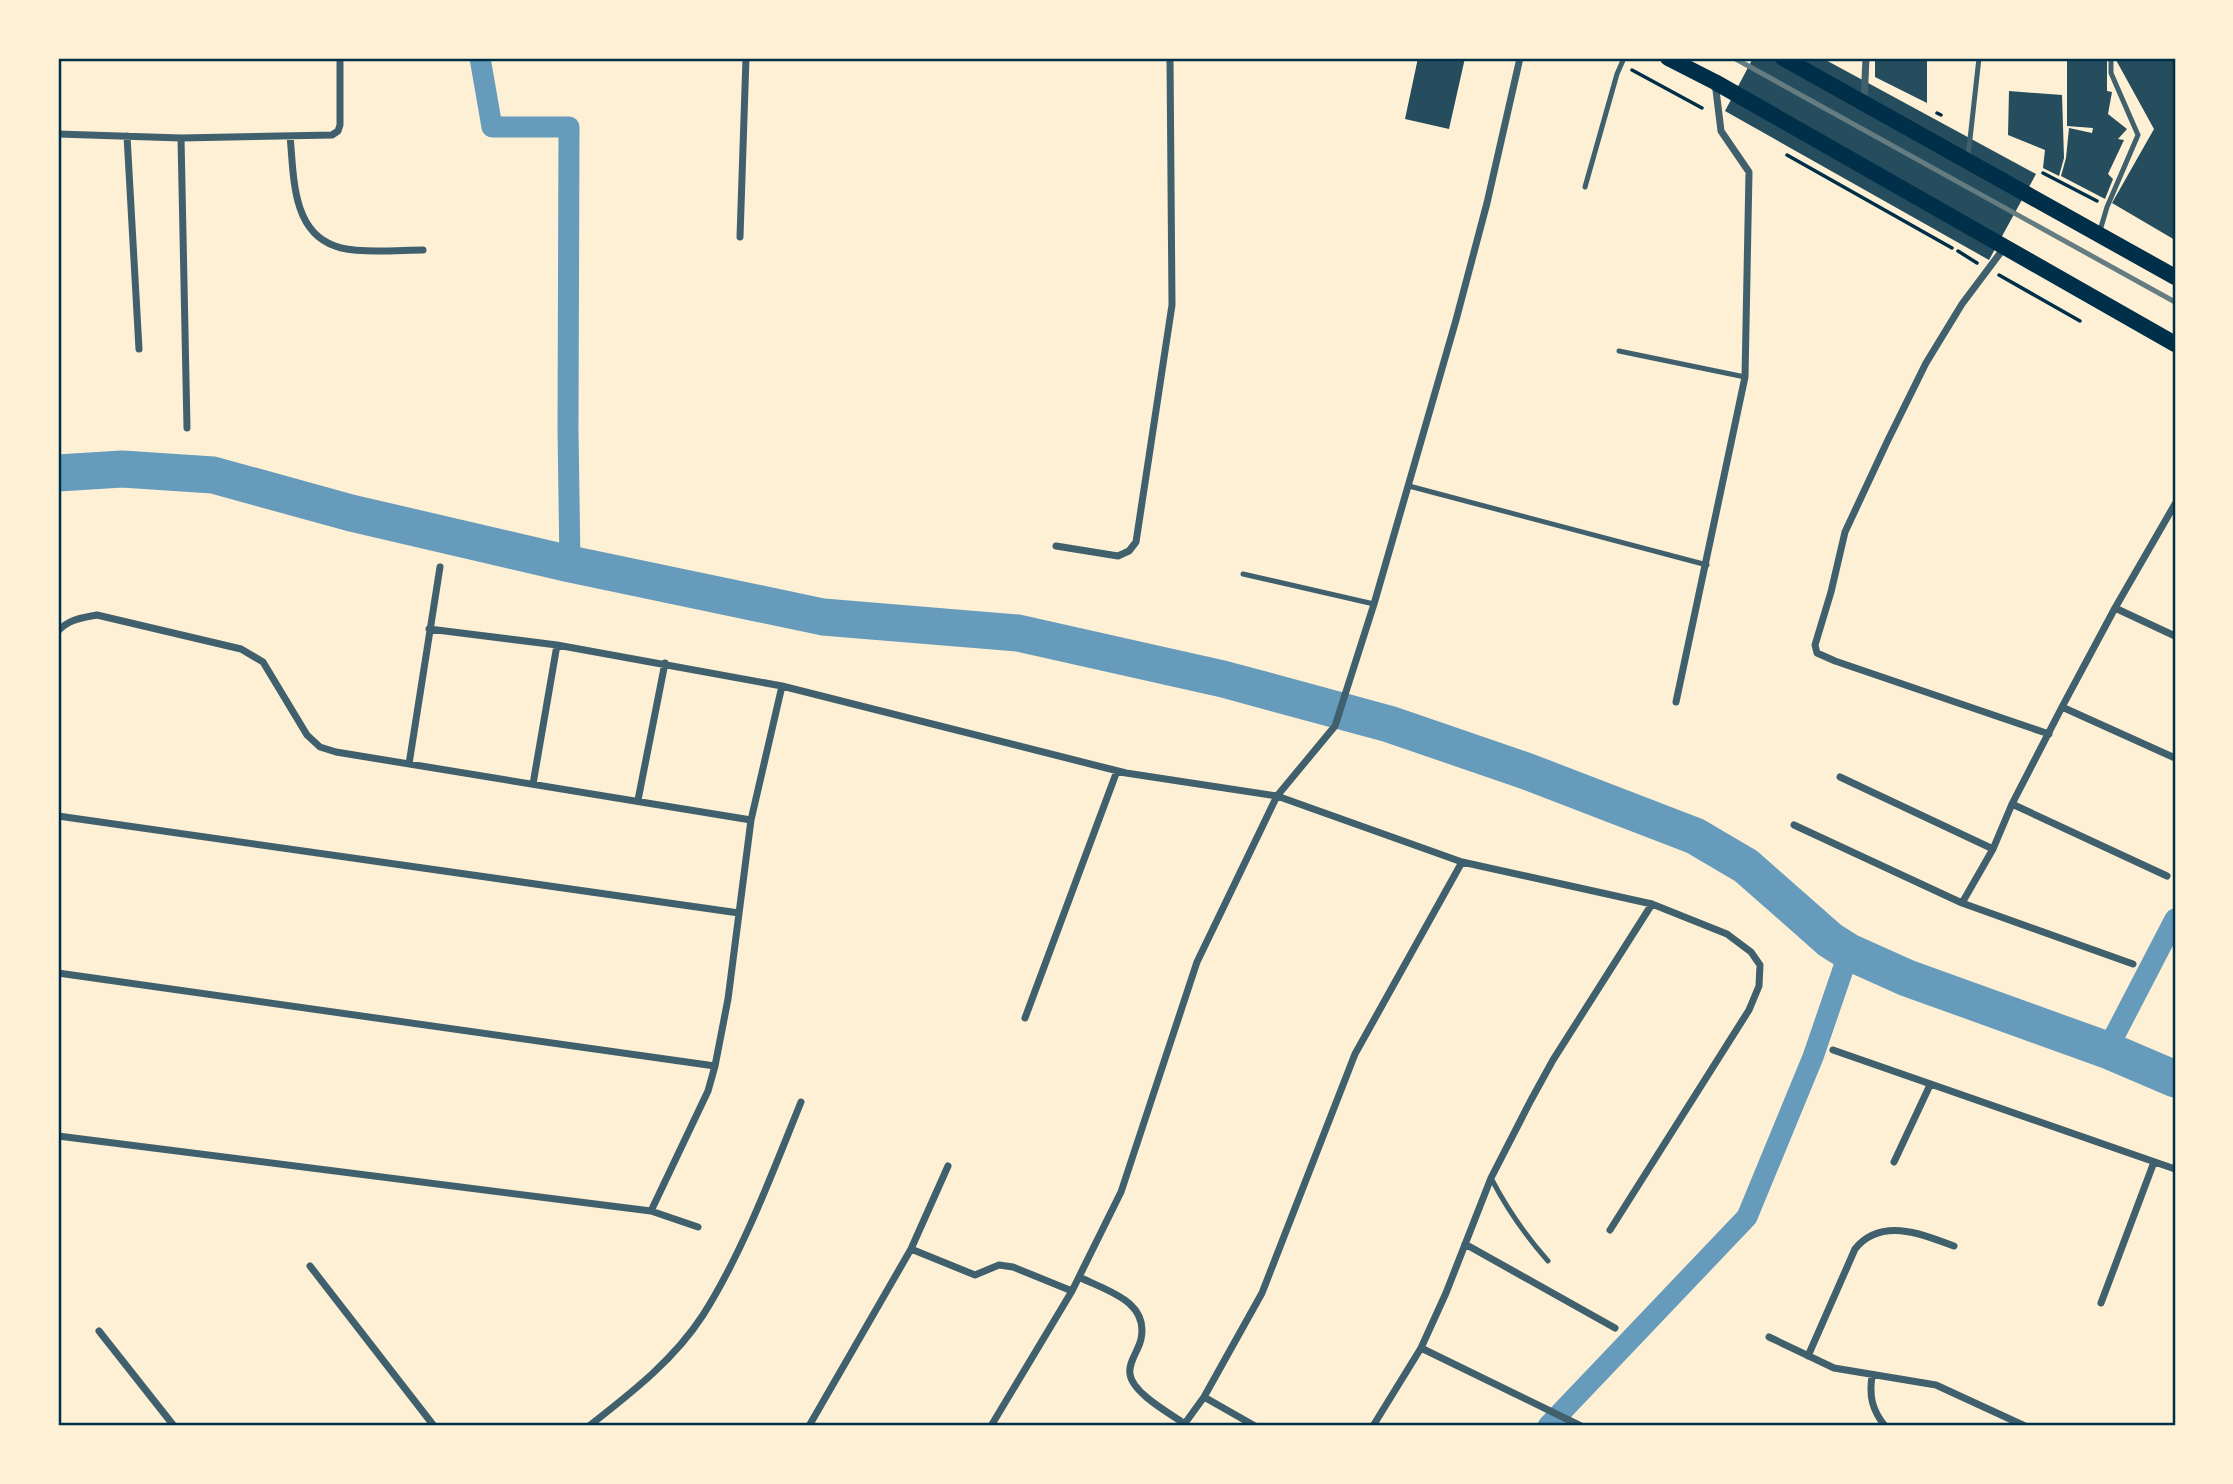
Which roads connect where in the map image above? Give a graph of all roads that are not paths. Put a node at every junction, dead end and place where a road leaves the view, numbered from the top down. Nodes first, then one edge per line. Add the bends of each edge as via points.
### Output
1 (340, 58) edge
2 (746, 58) edge
3 (1170, 58) edge
4 (1520, 58) edge
5 (1624, 58) edge
6 (1668, 58) edge
7 (1783, 58) edge
8 (1866, 58) edge
9 (1979, 58) edge
10 (2111, 58) edge
11 (1715, 82) junction
12 (1864, 104) junction
13 (58, 134) edge
14 (127, 136) junction
15 (290, 136) junction
16 (181, 138) junction
17 (1968, 160) junction
18 (1585, 187) dead end
19 (2098, 235) junction
20 (740, 237) dead end
21 (2004, 248) junction
22 (423, 250) dead end
23 (2175, 277) edge
24 (2175, 344) edge
25 (139, 349) dead end
26 (1619, 351) dead end
27 (1745, 377) junction
28 (187, 428) dead end
29 (1409, 486) junction
30 (2175, 504) edge
31 (1056, 546) dead end
32 (1707, 565) junction
33 (440, 567) dead end
34 (1242, 574) dead end
35 (1374, 604) junction
36 (2115, 608) junction
37 (429, 629) junction
38 (58, 631) edge
39 (2175, 636) edge
40 (557, 645) junction
41 (665, 663) junction
42 (782, 686) junction
43 (1676, 702) dead end
44 (2062, 707) junction
45 (2049, 734) junction
46 (2175, 758) edge
47 (410, 764) junction
48 (1117, 771) junction
49 (1840, 777) dead end
50 (533, 784) junction
51 (1277, 796) junction
52 (638, 800) junction
53 (2012, 804) junction
54 (58, 816) edge
55 (751, 820) junction
56 (1794, 825) dead end
57 (1993, 849) junction
58 (1462, 862) junction
59 (2167, 876) dead end
60 (1962, 903) junction
61 (1652, 904) junction
62 (739, 913) junction
63 (2133, 964) dead end
64 (58, 973) edge
65 (1025, 1018) dead end
66 (1833, 1050) dead end
67 (715, 1066) junction
68 (1930, 1084) junction
69 (801, 1102) dead end
70 (58, 1136) edge
71 (1894, 1162) dead end
72 (2154, 1162) junction
73 (948, 1166) dead end
74 (2175, 1169) edge
75 (1491, 1178) junction
76 (651, 1211) junction
77 (698, 1227) dead end
78 (1610, 1230) dead end
79 (1465, 1244) junction
80 (1954, 1246) dead end
81 (911, 1249) junction
82 (1548, 1261) dead end
83 (310, 1266) dead end
84 (1079, 1277) junction
85 (1072, 1291) junction
86 (2101, 1303) dead end
87 (1615, 1328) dead end
88 (99, 1331) dead end
89 (1769, 1336) dead end
90 (1421, 1348) junction
91 (1808, 1356) junction
92 (1872, 1376) junction
93 (1204, 1397) junction
94 (1184, 1425) edge
95 (174, 1426) edge
96 (434, 1426) edge
97 (589, 1426) edge
98 (809, 1426) edge
99 (991, 1426) edge
100 (1255, 1426) edge
101 (1373, 1426) edge
102 (1581, 1426) edge
103 (1885, 1426) edge
104 (2025, 1426) edge

1 - 15 street via 338,131
2 - 20 street
3 - 31 street via 1172,305 1136,542 1118,556
4 - 29 street via 1482,222
5 - 18 lane
6 - 11 main road
7 - 12 main road
8 - 12 street
9 - 17 lane
10 - 19 lane via 2111,73 2138,135
11 - 21 main road
11 - 27 street via 1721,131 1749,172
12 - 17 main road
13 - 14 street
14 - 16 street
14 - 25 street
15 - 16 street
15 - 22 street via 300,210 319,238 349,249
16 - 28 street
17 - 19 main road
19 - 23 main road
21 - 24 main road
21 - 45 street via 1926,363 1844,531 1815,645 1817,653 1835,661
26 - 27 lane
27 - 32 street
29 - 32 lane
29 - 35 street
30 - 36 street
32 - 43 street
33 - 37 street
34 - 35 lane
35 - 51 street via 1335,726
36 - 39 street
36 - 44 street
37 - 40 street
37 - 47 street
38 - 47 street via 76,618 97,615 241,649 263,662 307,735 320,747
40 - 41 street
40 - 50 street
41 - 42 street
41 - 52 street
42 - 48 street
42 - 55 street
44 - 45 street
44 - 46 street
45 - 53 street
47 - 50 street
48 - 51 street
48 - 65 street
49 - 57 street
50 - 52 street
51 - 58 street
51 - 84 street via 1197,962 1121,1192
52 - 55 street
53 - 57 street
53 - 59 street
54 - 62 street
55 - 62 street
56 - 60 street
57 - 60 street
58 - 61 street
58 - 93 street via 1355,1054 1262,1293
60 - 63 street
61 - 75 street via 1553,1060
61 - 78 street via 1727,934 1751,952 1760,965 1759,986 1749,1010
62 - 67 street
64 - 67 street
66 - 68 street
67 - 76 street
68 - 71 street
68 - 72 street
69 - 97 street via 762,1198 702,1316 650,1377
70 - 76 street
72 - 74 street
72 - 86 street
73 - 81 street
75 - 79 street
75 - 82 lane via 1509,1212
76 - 77 street
79 - 87 street
79 - 90 street
80 - 91 street via 1914,1232 1894,1231 1863,1240
81 - 85 street via 975,1275 999,1265 1013,1267
81 - 98 street
83 - 96 street
84 - 85 street
84 - 94 street via 1133,1305 1142,1319 1141,1340 1129,1374 1149,1399
85 - 99 street
88 - 95 street
89 - 91 street
90 - 101 street
90 - 102 street
91 - 92 street
92 - 103 street via 1873,1408
92 - 104 street via 1936,1385
93 - 94 street
93 - 100 street

